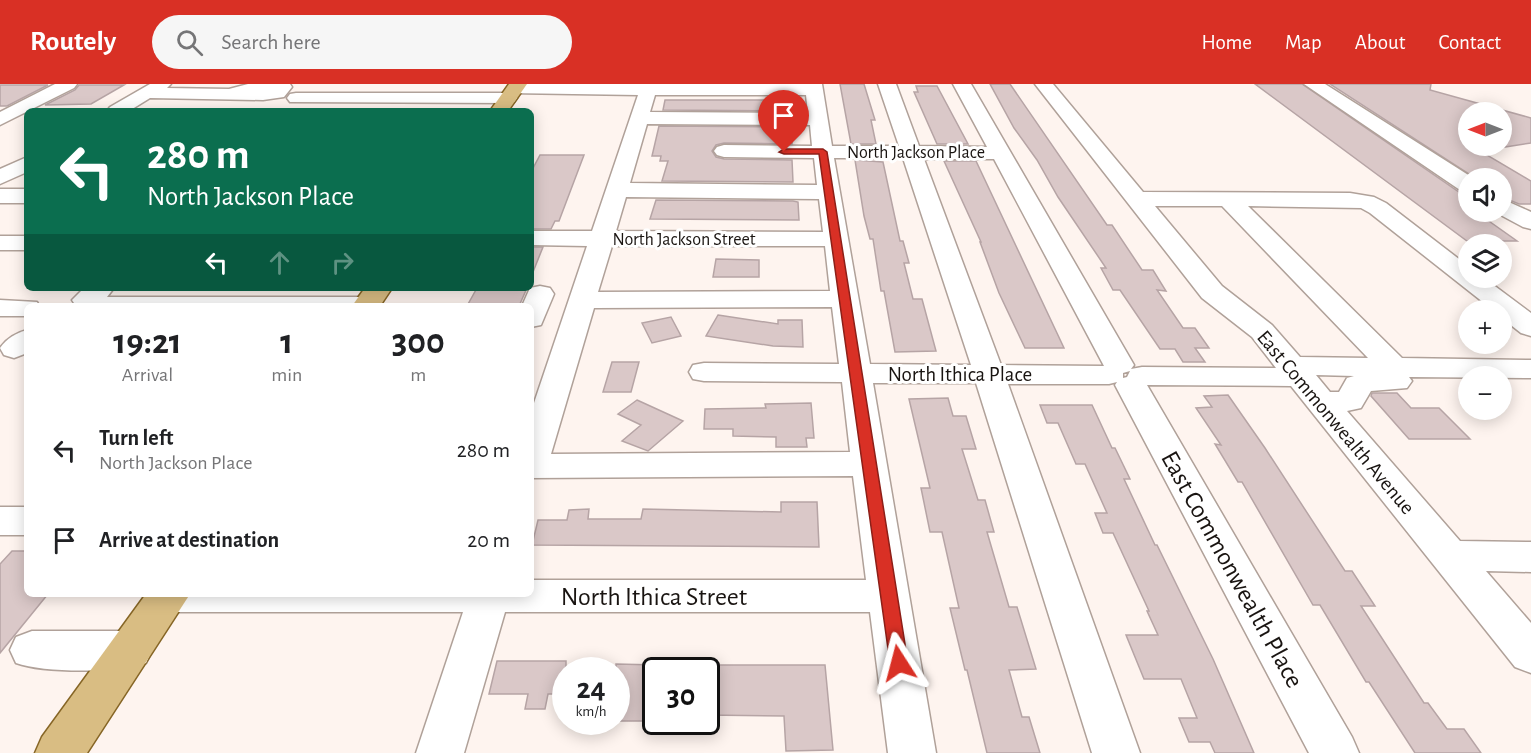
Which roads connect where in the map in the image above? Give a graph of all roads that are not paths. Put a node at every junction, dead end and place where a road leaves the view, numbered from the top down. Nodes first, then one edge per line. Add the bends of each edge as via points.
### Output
1 (68, 84) edge
2 (162, 84) edge
3 (887, 84) edge
4 (962, 84) edge
5 (1044, 84) edge
6 (1313, 84) edge
7 (648, 90) junction
8 (146, 93) junction
9 (235, 93) dead end
10 (510, 96) edge
11 (296, 98) dead end
12 (815, 98) edge
13 (121, 108) edge
14 (641, 118) junction
15 (0, 119) edge
16 (724, 151) dead end
17 (823, 152) junction
18 (911, 152) junction
19 (1000, 153) junction
20 (24, 165) edge
21 (0, 178) edge
22 (1458, 178) edge
23 (617, 190) junction
24 (829, 192) junction
25 (0, 196) edge
26 (24, 196) edge
27 (1138, 199) junction
28 (1228, 200) junction
29 (534, 238) edge
30 (602, 238) junction
31 (836, 239) junction
32 (0, 243) edge
33 (24, 243) edge
34 (84, 291) edge
35 (97, 291) edge
36 (845, 299) junction
37 (371, 300) edge
38 (582, 300) junction
39 (70, 303) edge
40 (88, 303) edge
41 (202, 303) edge
42 (0, 308) edge
43 (24, 308) edge
44 (1531, 327) edge
45 (1395, 368) junction
46 (1531, 369) edge
47 (704, 372) dead end
48 (856, 373) junction
49 (989, 374) junction
50 (1125, 375) junction
51 (1458, 381) edge
52 (1304, 382) junction
53 (534, 455) edge
54 (869, 464) junction
55 (534, 465) edge
56 (0, 521) edge
57 (24, 521) edge
58 (1450, 556) junction
59 (1531, 557) edge
60 (534, 595) edge
61 (889, 596) junction
62 (167, 597) edge
63 (489, 597) edge
64 (32, 650) dead end
65 (130, 650) junction
66 (1531, 654) edge
67 (59, 753) edge
68 (440, 753) edge
69 (912, 753) edge
70 (1116, 753) edge
71 (1335, 753) edge

1 - 15 street
2 - 8 street
3 - 18 street
4 - 19 street, East Commonwealth Place
5 - 27 street, East Commonwealth Avenue
6 - 22 street
7 - 10 street
7 - 12 street
7 - 14 street
8 - 9 street
8 - 13 street
10 - 11 street
12 - 14 street
12 - 17 street
14 - 23 street
16 - 17 street, North Jackson Place
17 - 18 street, North Jackson Place
17 - 24 street
18 - 19 street, North Jackson Place
18 - 49 street
19 - 50 street, East Commonwealth Place
20 - 21 street
23 - 24 street
23 - 30 street
24 - 31 street
25 - 26 street
27 - 28 street
27 - 52 street, East Commonwealth Avenue via 1212,292 1262,331
28 - 44 street via 1366,202
28 - 45 street
29 - 30 street, North Jackson Street
30 - 31 street, North Jackson Street
30 - 38 street
31 - 36 street
32 - 33 street
34 - 39 street
35 - 40 street via 86,300
36 - 38 street
36 - 48 street
37 - 41 street
38 - 53 street
42 - 43 street
45 - 46 street
45 - 52 street
47 - 48 street, North Ithica Place
48 - 49 street, North Ithica Place
48 - 54 street
49 - 50 street, North Ithica Place
49 - 70 street
50 - 52 street, North Ithica Place
50 - 71 street, East Commonwealth Place
51 - 52 street via 1370,381 1358,386 1350,401
52 - 58 street, East Commonwealth Avenue
54 - 55 street
54 - 61 street
56 - 57 street
58 - 59 street
58 - 66 street, East Commonwealth Avenue
60 - 61 street, North Ithica Street
61 - 69 street
62 - 65 main road
63 - 68 street
64 - 65 street
65 - 67 main road

